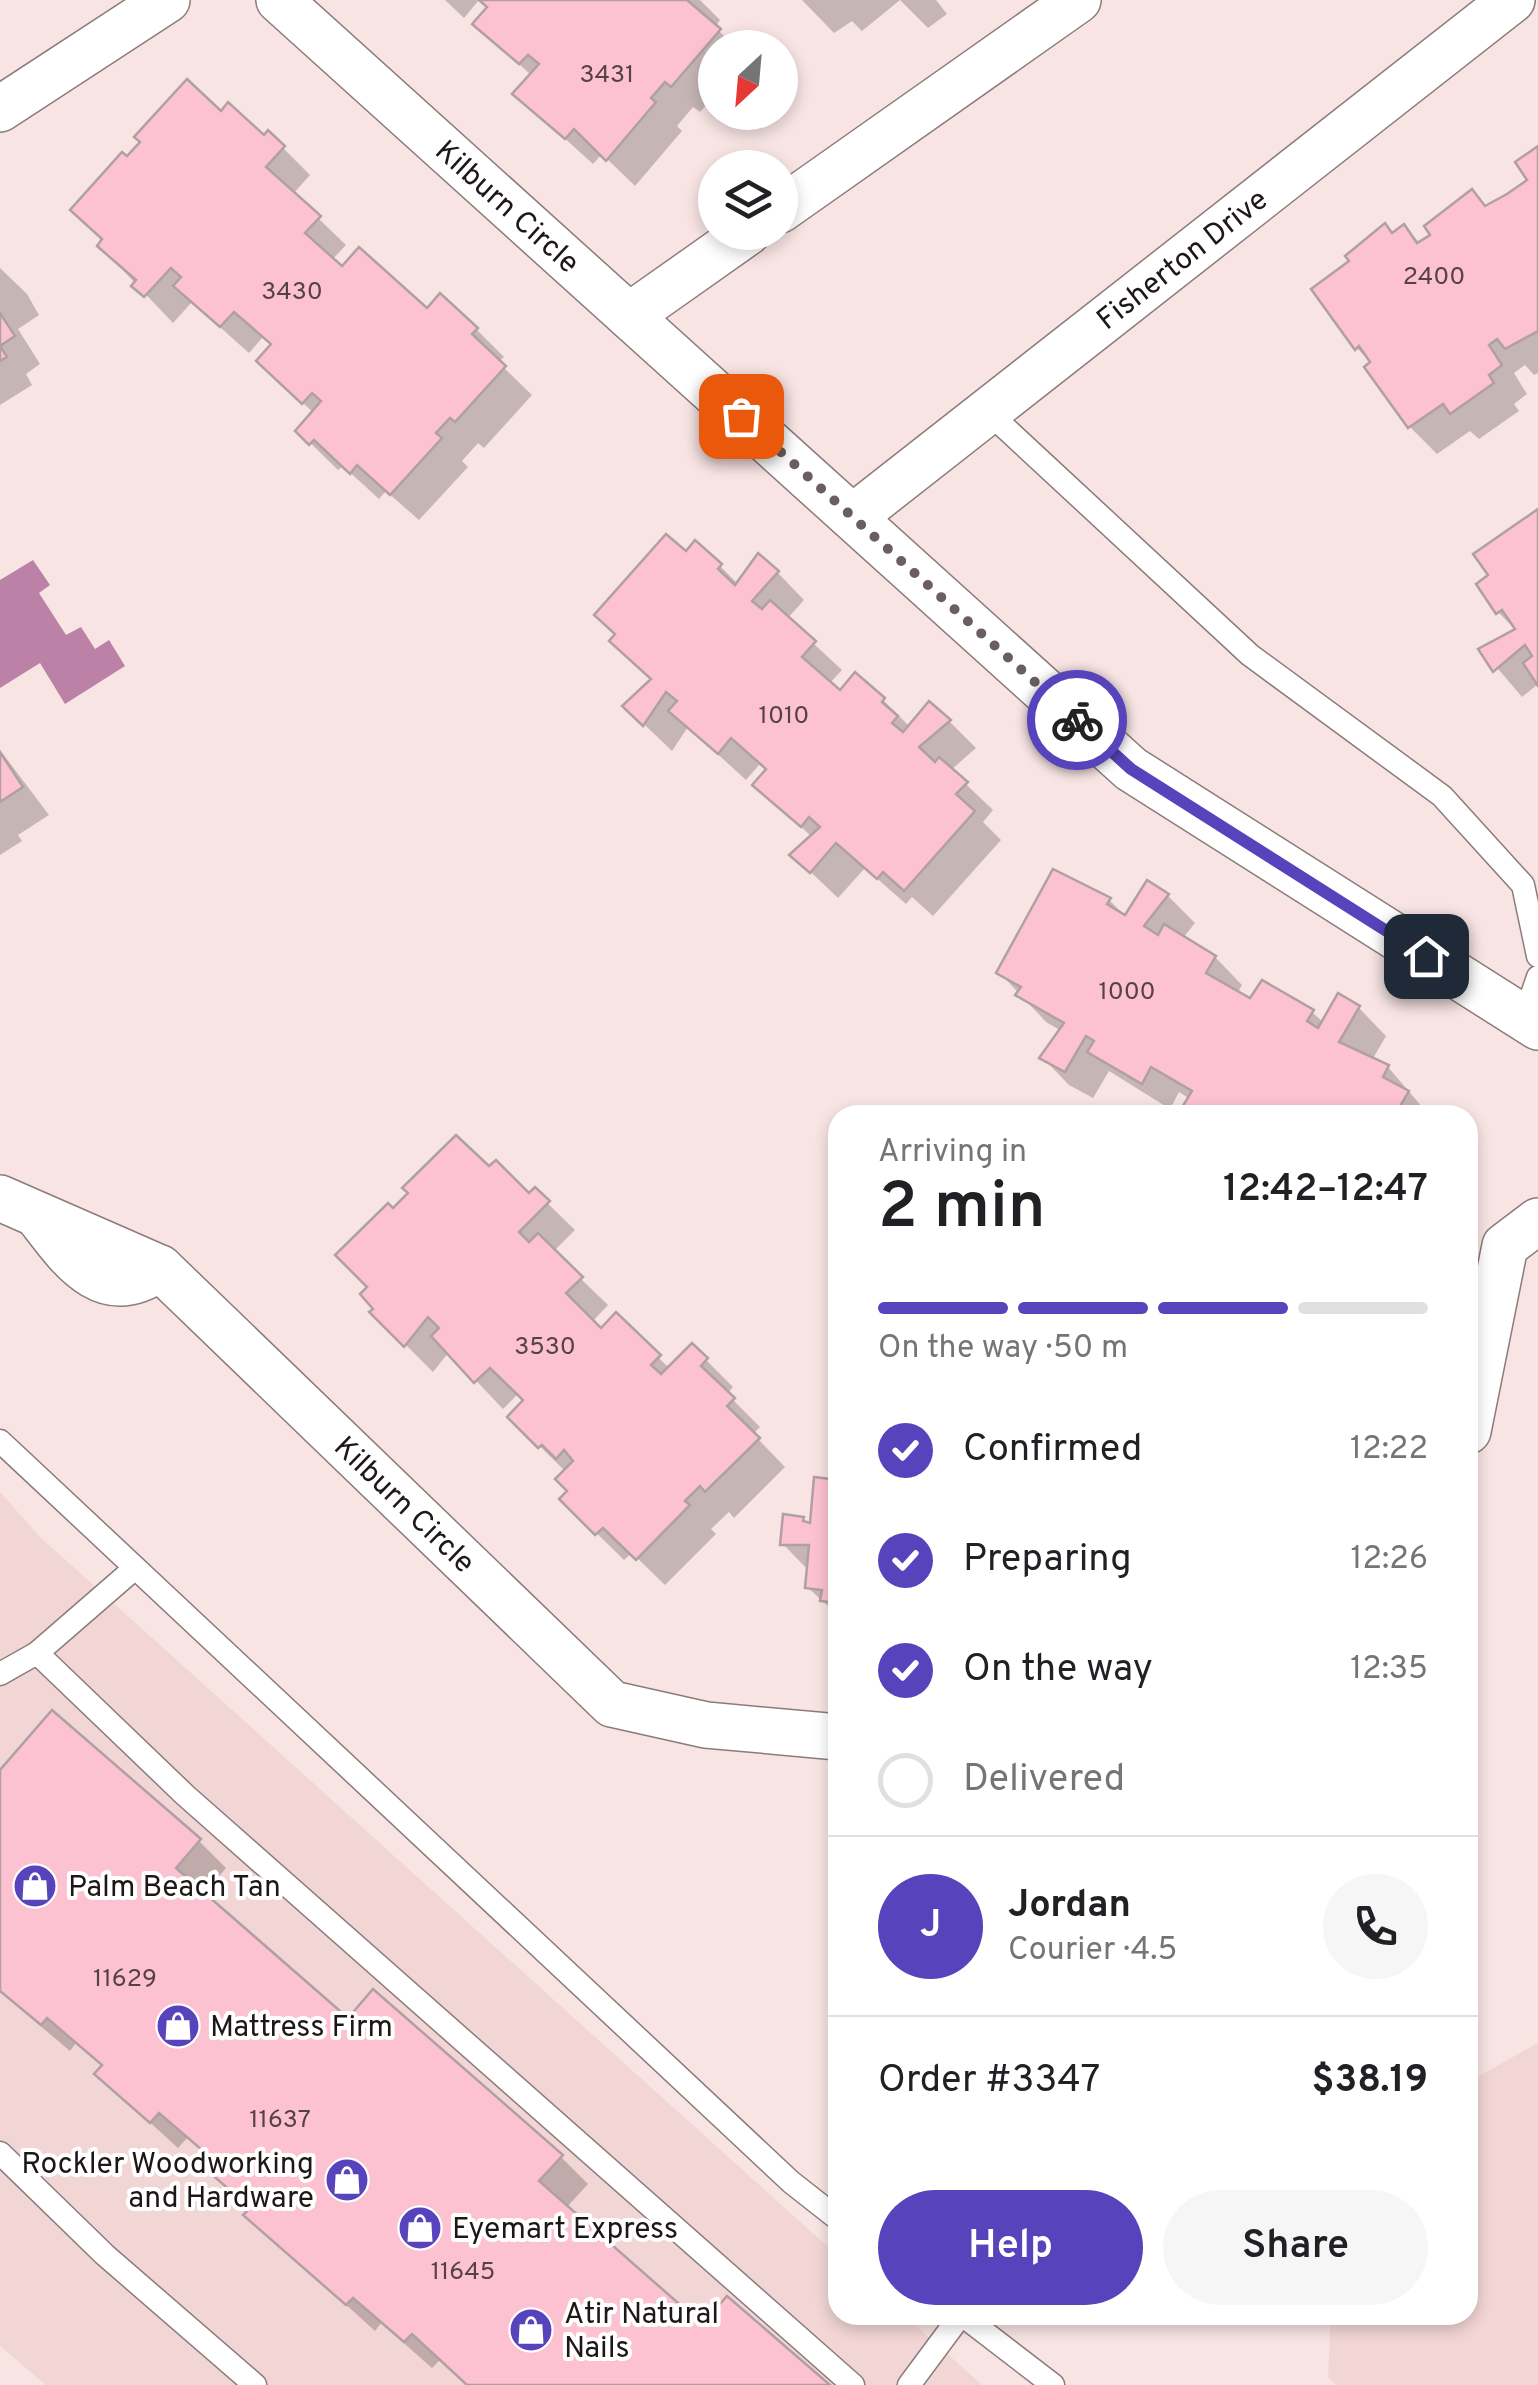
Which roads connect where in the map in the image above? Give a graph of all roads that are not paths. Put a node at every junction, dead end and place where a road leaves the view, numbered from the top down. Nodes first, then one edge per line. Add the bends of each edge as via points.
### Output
1 (167, 0) edge
2 (279, 0) edge
3 (1078, 0) edge
4 (1512, 0) edge
5 (0, 108) edge
6 (798, 197) edge
7 (723, 250) edge
8 (630, 316) junction
9 (987, 411) junction
10 (853, 517) junction
11 (1538, 956) edge
12 (1533, 1007) edge
13 (17, 1204) edge
14 (1538, 1221) edge
15 (1478, 1380) edge
16 (0, 1441) edge
17 (135, 1568) junction
18 (37, 1653) junction
19 (0, 1674) edge
20 (828, 1735) edge
21 (0, 2153) edge
22 (828, 2210) edge
23 (955, 2325) edge
24 (975, 2325) edge
25 (255, 2385) edge
26 (853, 2385) edge
27 (910, 2385) edge
28 (1054, 2385) edge

1 - 5 street
2 - 8 street, Kilburn Circle
3 - 6 street
4 - 9 street, Fisherton Drive
7 - 8 street
8 - 10 street, Kilburn Circle
9 - 10 street, Fisherton Drive
9 - 11 lane via 1250,655 1442,796 1523,885
10 - 12 street, Kilburn Circle via 1131,769
13 - 20 street, Kilburn Circle via 90,1276 110,1283 144,1280 160,1268 612,1704 706,1725
14 - 15 street via 1504,1246
16 - 17 lane
17 - 18 lane
17 - 22 lane
18 - 19 lane
18 - 26 lane via 185,1795
21 - 25 lane
23 - 27 lane
24 - 28 lane

